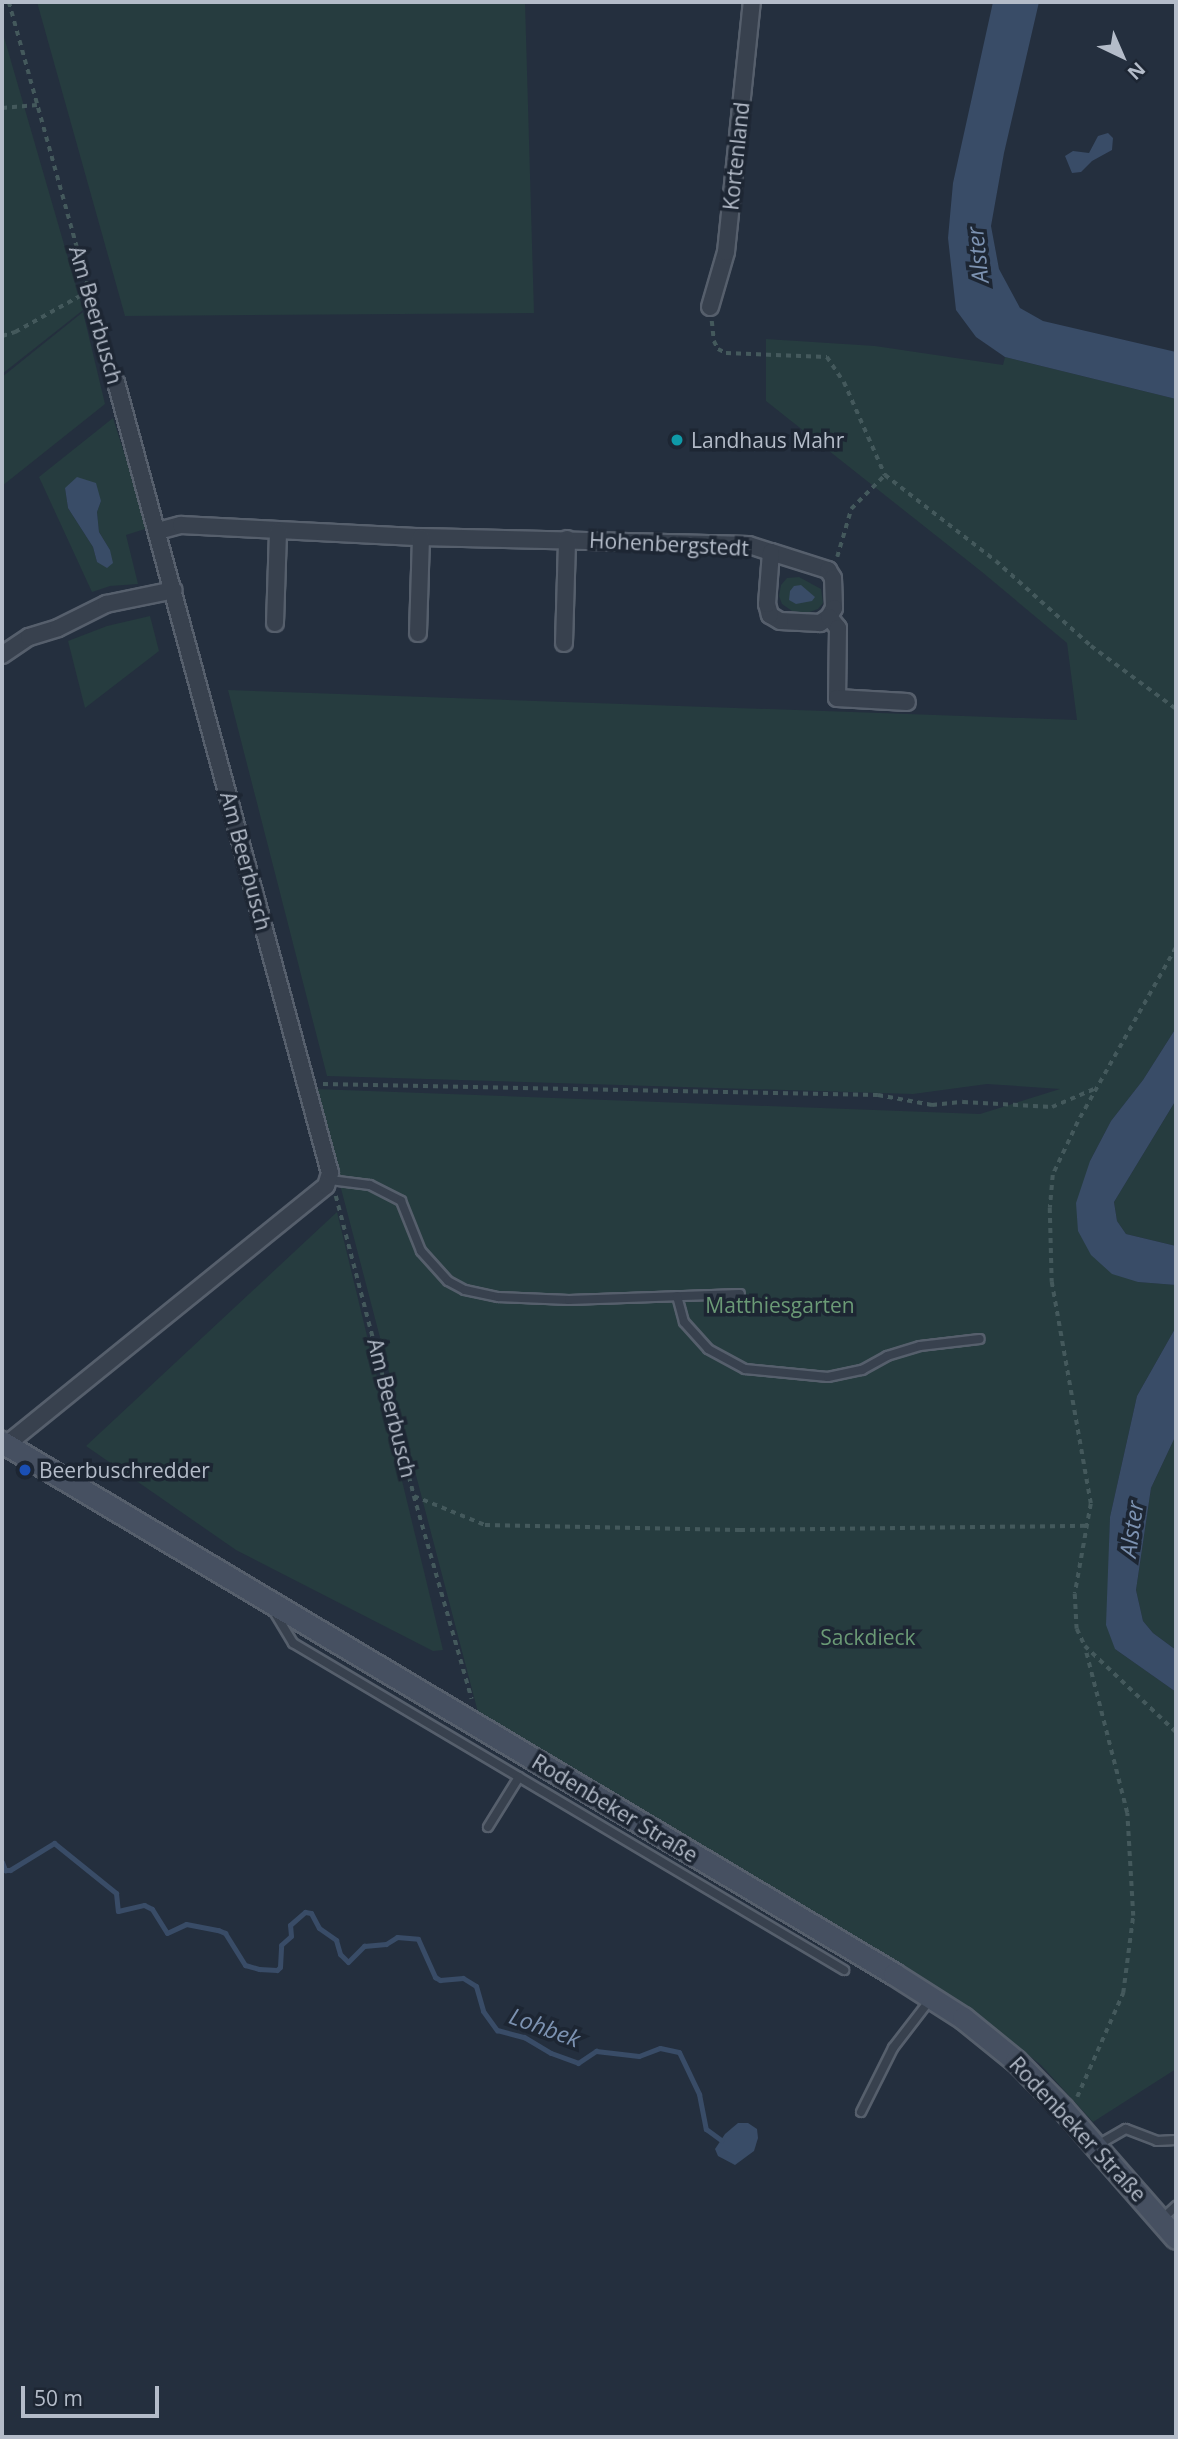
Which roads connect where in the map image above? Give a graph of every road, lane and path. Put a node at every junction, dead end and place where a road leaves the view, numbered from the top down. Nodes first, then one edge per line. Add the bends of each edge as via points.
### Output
1 (9, 2) edge
2 (752, 2) edge
3 (37, 105) junction
4 (2, 108) edge
5 (89, 291) junction
6 (710, 307) joint
7 (2, 336) edge
8 (116, 382) joint
9 (885, 475) junction
10 (158, 531) junction
11 (278, 531) junction
12 (421, 537) junction
13 (567, 539) junction
14 (771, 552) junction
15 (828, 570) junction
16 (174, 590) junction
17 (829, 617) junction
18 (275, 623) dead end
19 (418, 633) dead end
20 (564, 643) dead end
21 (2, 655) edge
22 (906, 702) dead end
23 (1176, 709) edge
24 (1176, 948) edge
25 (307, 1084) junction
26 (1095, 1088) junction
27 (330, 1180) junction
28 (740, 1294) dead end
29 (677, 1296) junction
30 (980, 1339) dead end
31 (4, 1444) edge
32 (414, 1496) junction
33 (1089, 1526) junction
34 (269, 1601) junction
35 (1085, 1646) junction
36 (469, 1721) junction
37 (1176, 1732) edge
38 (519, 1777) junction
39 (488, 1827) dead end
40 (844, 1970) dead end
41 (932, 1998) junction
42 (1063, 2109) junction
43 (860, 2112) dead end
44 (1176, 2140) edge
45 (1096, 2146) junction
46 (1169, 2213) edge
47 (1176, 2238) edge

1 - 3 path, Am Beerbusch
2 - 6 street, Kortenland via 726,252
3 - 4 path
3 - 5 path, Am Beerbusch
5 - 7 path
5 - 8 path, Am Beerbusch
6 - 9 path via 715,341 726,353 827,357 844,382
8 - 10 street, Am Beerbusch
9 - 15 path via 851,509 836,560
9 - 23 path via 996,561 1091,646
10 - 11 street, Hohenbergstedt via 181,525
10 - 16 street, Am Beerbusch
11 - 12 street, Hohenbergstedt
11 - 18 street
12 - 13 street, Hohenbergstedt
12 - 19 street
13 - 14 street, Hohenbergstedt via 750,545
13 - 20 street, Hohenbergstedt
14 - 15 street, Hohenbergstedt
14 - 17 street, Hohenbergstedt via 770,615 780,621 820,623
15 - 17 street via 833,578 834,608
16 - 21 street via 106,604 29,637
16 - 25 street, Am Beerbusch
17 - 22 street via 838,628 837,698
24 - 26 path
25 - 26 path via 878,1094 932,1105 963,1102 1052,1107
25 - 27 street, Am Beerbusch
26 - 33 path via 1053,1175 1050,1208 1052,1282 1086,1466
27 - 29 lane via 370,1185 401,1201 421,1251 448,1281 465,1290 498,1297 569,1300
27 - 31 street
27 - 32 path, Am Beerbusch
28 - 29 lane
29 - 30 lane via 684,1322 708,1349 746,1369 828,1377 862,1370 920,1346
31 - 34 street, Rodenbeker Straße
32 - 33 path via 485,1525 726,1530
32 - 36 path, Am Beerbusch via 474,1708
33 - 35 path via 1075,1594 1077,1629
34 - 36 street, Rodenbeker Straße
34 - 38 lane via 293,1643
35 - 37 path
35 - 42 path via 1127,1813 1133,1916 1123,1993 1073,2105
36 - 41 street, Rodenbeker Straße
38 - 39 lane
38 - 40 lane
41 - 42 street, Rodenbeker Straße via 991,2039
41 - 43 lane via 893,2048
42 - 45 street, Rodenbeker Straße
44 - 45 lane via 1157,2141 1126,2129
45 - 46 street, Rodenbeker Straße
46 - 47 street, Rodenbeker Straße

